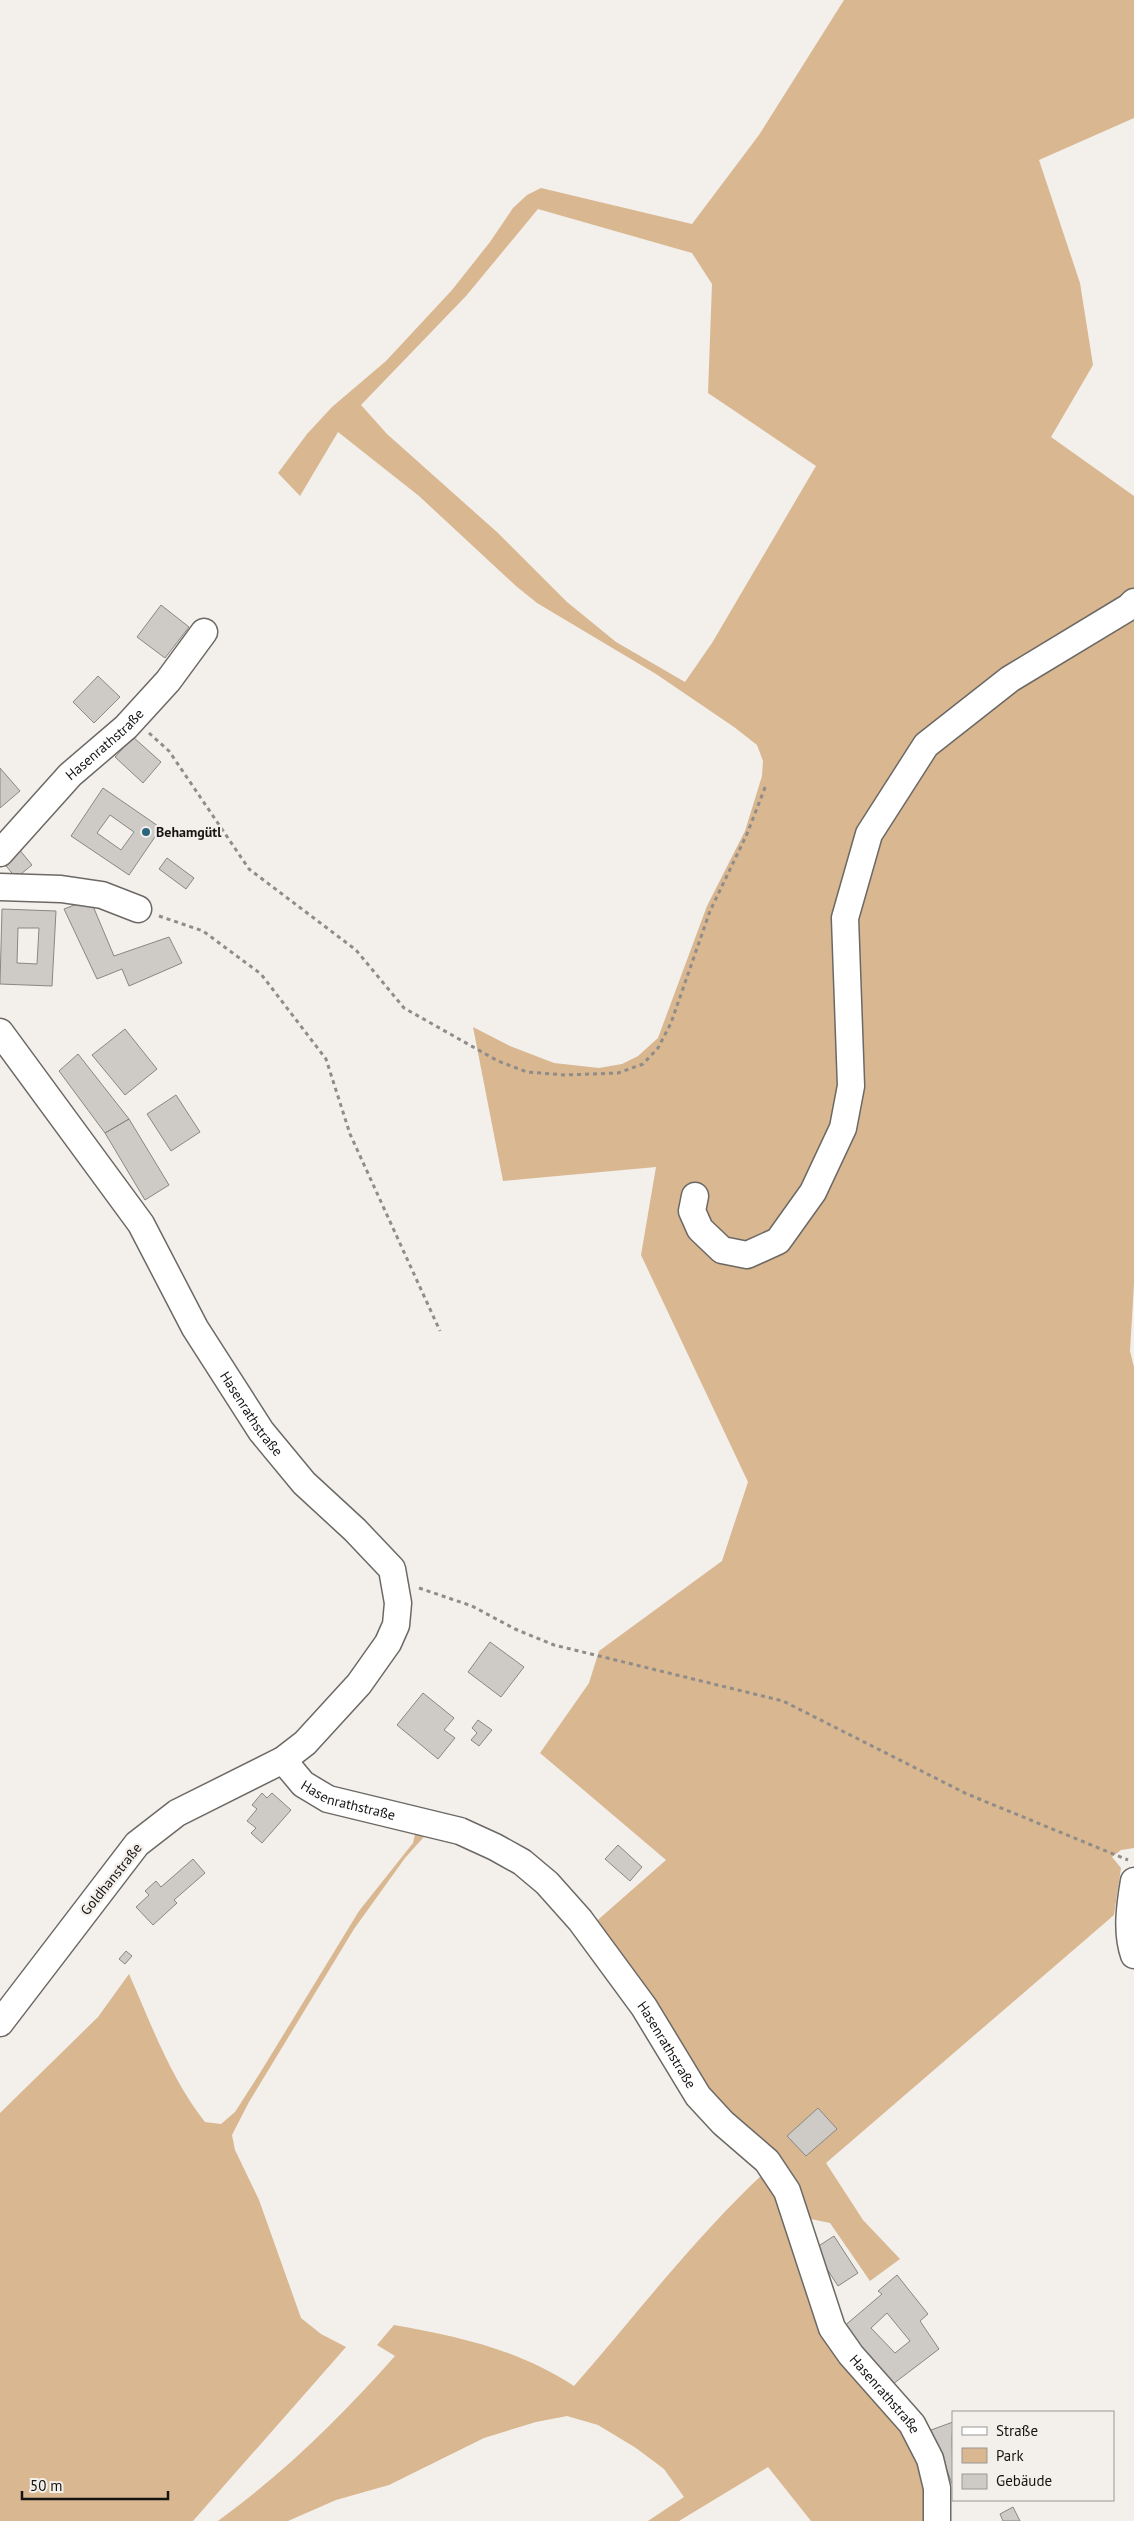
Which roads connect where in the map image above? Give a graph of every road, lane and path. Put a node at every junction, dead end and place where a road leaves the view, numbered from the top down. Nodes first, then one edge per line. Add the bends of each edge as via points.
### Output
1 (1134, 602) edge
2 (204, 632) dead end
3 (126, 727) junction
4 (766, 785) dead end
5 (0, 852) edge
6 (0, 887) edge
7 (138, 909) joint
8 (0, 1032) edge
9 (695, 1196) dead end
10 (440, 1332) dead end
11 (392, 1569) junction
12 (283, 1760) junction
13 (1134, 1861) edge
14 (1134, 1881) edge
15 (1134, 1955) edge
16 (0, 2023) edge
17 (937, 2521) edge

1 - 9 street via 1010,679 926,745 870,834 845,918 851,1086 843,1128 813,1192 778,1241 747,1255 722,1250 700,1229 692,1211
2 - 3 street, Hasenrathstraße via 168,681
3 - 4 path via 146,730 169,751 249,869 356,950 404,1008 498,1061 528,1072 565,1075 618,1072 643,1064 658,1048 671,1023 710,911 747,834
3 - 5 street, Hasenrathstraße via 70,775
6 - 7 street via 61,889 102,895
7 - 10 path via 203,931 261,974 326,1059 350,1134
8 - 11 street, Hasenrathstraße via 141,1224 195,1328 261,1431 304,1483
11 - 12 street via 398,1603 396,1625 388,1643 359,1684 304,1743
11 - 13 path via 422,1591 472,1606 554,1645 783,1701 967,1794
12 - 16 street, Goldhanstraße via 177,1813 137,1844
12 - 17 street, Hasenrathstraße via 303,1784 328,1799 460,1831 495,1847 522,1862 547,1883 580,1920 644,2007 698,2096 723,2123 767,2161 787,2191 832,2328 851,2355 912,2424 930,2459 937,2488
14 - 15 street via 1130,1944

